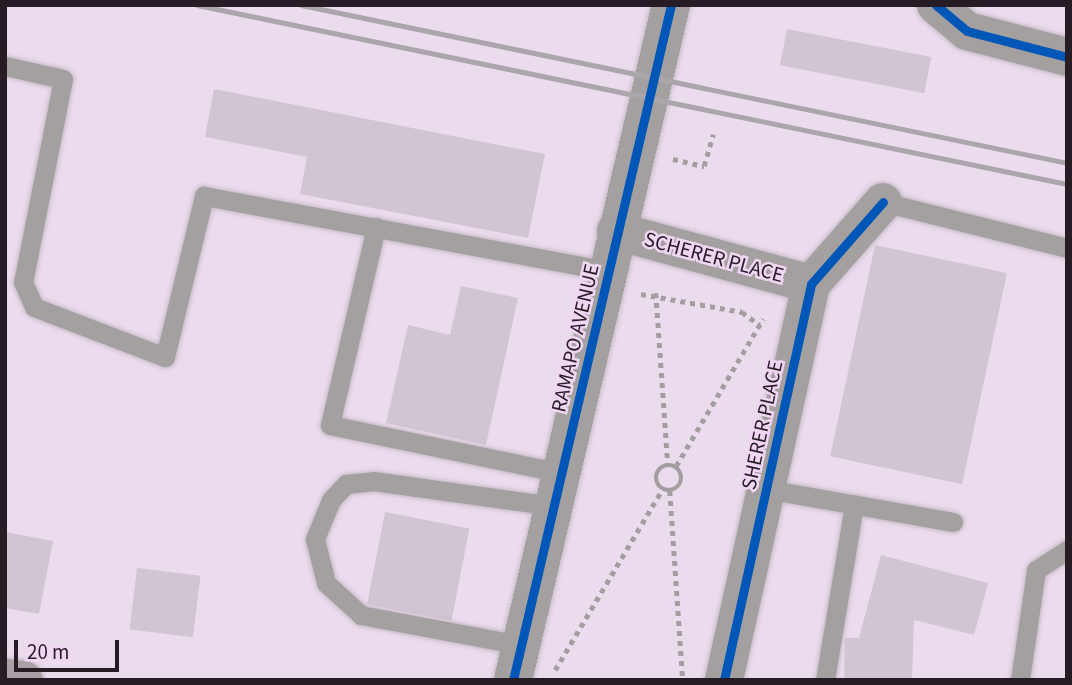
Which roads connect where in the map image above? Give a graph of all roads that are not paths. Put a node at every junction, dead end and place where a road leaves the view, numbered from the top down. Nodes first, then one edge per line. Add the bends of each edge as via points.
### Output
1 (671, 5) edge
2 (936, 5) edge
3 (1067, 57) edge
4 (5, 66) edge
5 (883, 202) joint
6 (376, 227) junction
7 (616, 231) junction
8 (1067, 248) edge
9 (608, 271) junction
10 (811, 284) junction
11 (558, 489) junction
12 (766, 489) junction
13 (854, 504) junction
14 (953, 522) dead end
15 (1067, 550) edge
16 (527, 663) edge
17 (5, 678) edge
18 (24, 680) edge
19 (724, 680) edge
20 (825, 680) edge
21 (1020, 680) edge

1 - 7 street, RAMAPO AVENUE
2 - 3 street via 967,30
4 - 6 lane via 63,79 23,282 34,307 166,357 204,196
5 - 8 lane
5 - 10 street, SHERER PLACE
6 - 9 lane
6 - 11 lane via 330,425
7 - 9 street, RAMAPO AVENUE
7 - 10 street, SCHERER PLACE
9 - 11 street, RAMAPO AVENUE
10 - 12 street, SHERER PLACE
11 - 16 street, RAMAPO AVENUE
11 - 16 lane via 373,481 346,484 319,522 316,556 326,583 361,615
12 - 13 lane
12 - 19 street, SHERER PLACE
13 - 14 lane
13 - 20 lane
15 - 21 lane via 1036,570
17 - 18 main road

